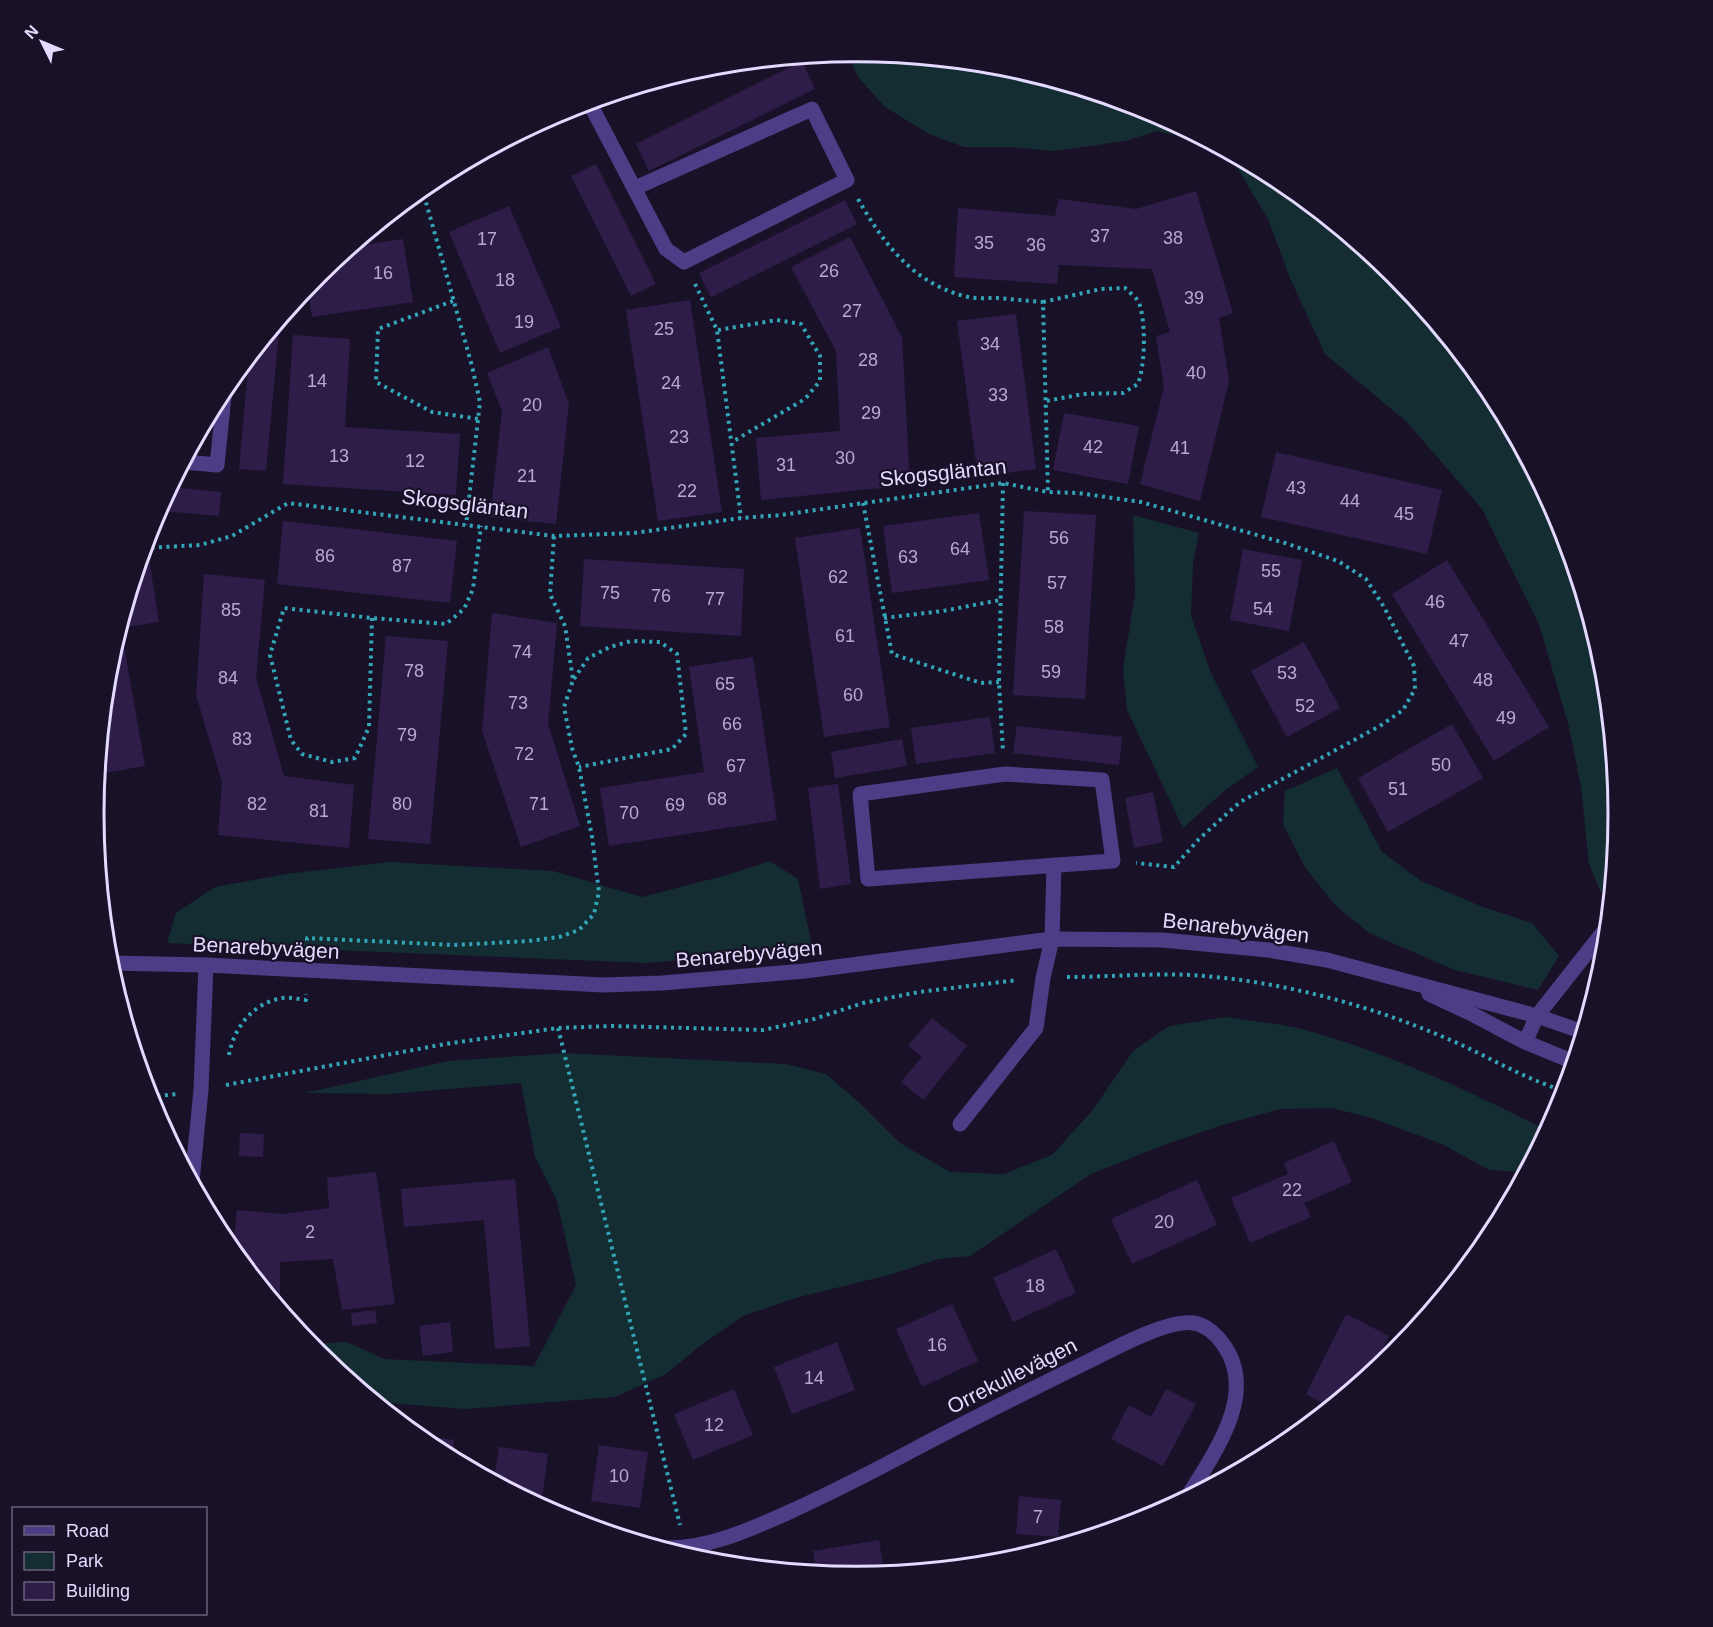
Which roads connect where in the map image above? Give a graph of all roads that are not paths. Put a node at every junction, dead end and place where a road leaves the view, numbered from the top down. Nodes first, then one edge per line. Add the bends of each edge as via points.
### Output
1 (593, 110) edge
2 (635, 188) junction
3 (223, 409) edge
4 (192, 463) edge
5 (1054, 865) junction
6 (1052, 939) junction
7 (1597, 940) edge
8 (120, 963) edge
9 (206, 965) junction
10 (1388, 975) junction
11 (1538, 1016) junction
12 (1577, 1030) edge
13 (1525, 1042) junction
14 (1567, 1059) edge
15 (960, 1124) dead end
16 (193, 1168) edge
17 (1195, 1485) edge
18 (692, 1547) edge

1 - 2 street
2 - 2 street via 812,109 848,180 684,262 666,249
3 - 4 street via 217,465
5 - 5 street via 1113,861 1102,780 1005,774 860,794 868,879
5 - 6 street
6 - 9 street, Benarebyvägen via 863,964 604,985
6 - 10 street, Benarebyvägen via 1162,940 1268,950
6 - 15 street via 1036,1028
7 - 11 street
8 - 9 street, Benarebyvägen
9 - 16 street
10 - 11 street, Benarebyvägen
10 - 13 street, Benarebyvägen
11 - 12 street, Benarebyvägen
11 - 13 street
13 - 14 street, Benarebyvägen
17 - 18 street, Orrekullevägen via 1222,1439 1236,1402 1232,1355 1216,1334 1194,1323 1166,1326 1123,1344 825,1496 741,1533

